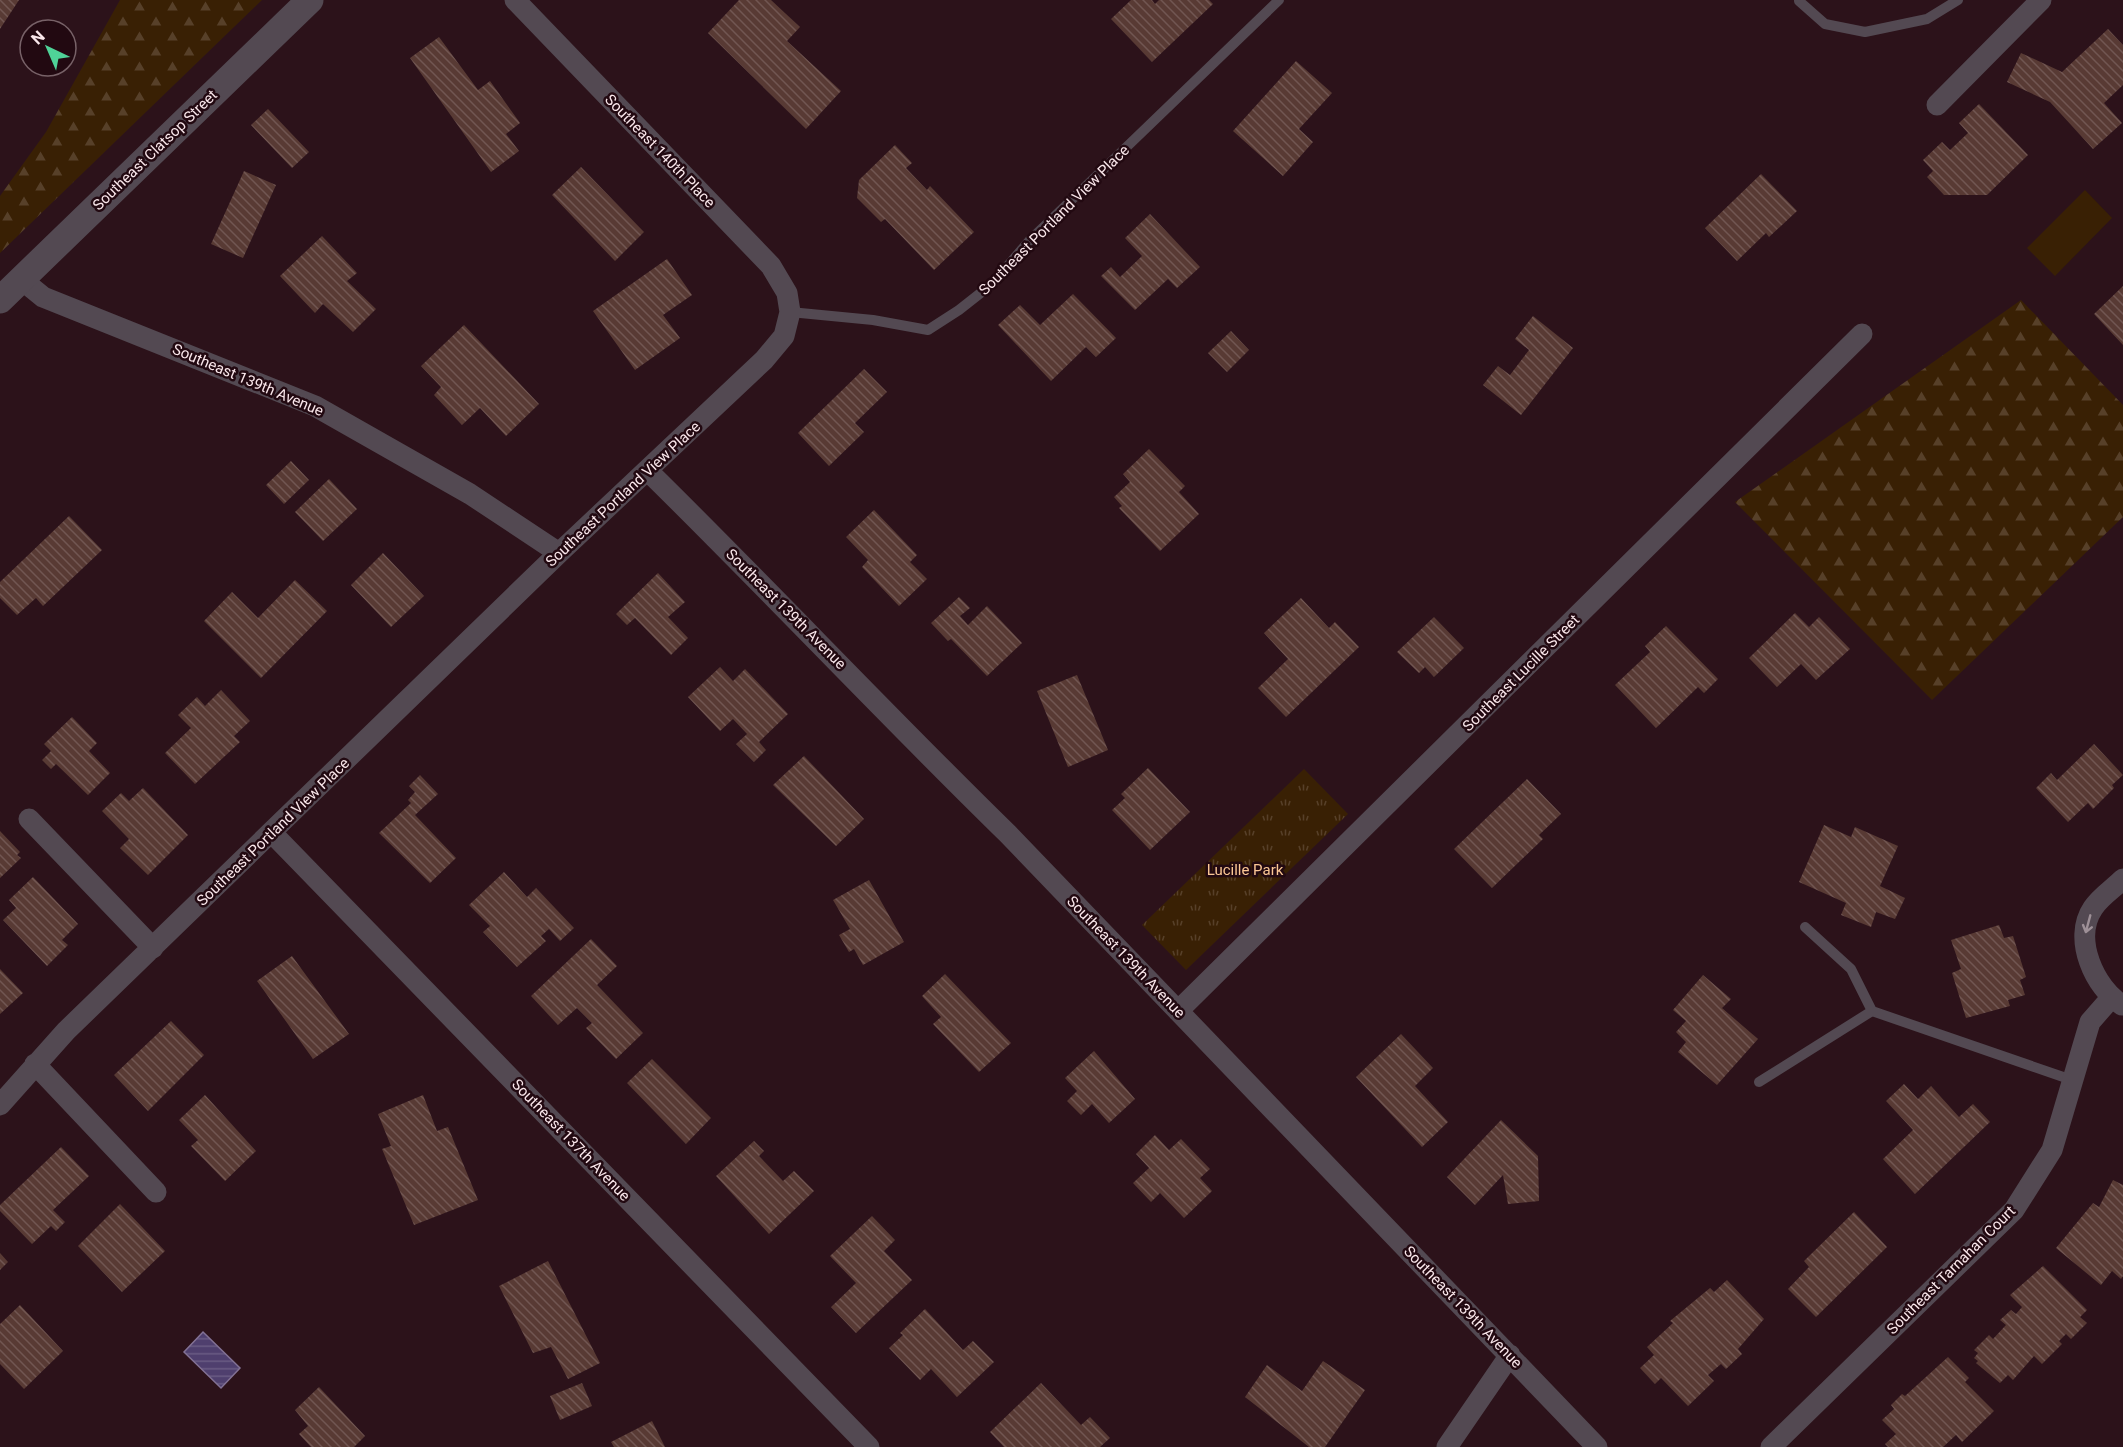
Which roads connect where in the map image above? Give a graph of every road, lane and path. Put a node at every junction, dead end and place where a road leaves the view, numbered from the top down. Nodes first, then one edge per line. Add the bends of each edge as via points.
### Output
1 (310, 0) edge
2 (515, 0) edge
3 (1279, 0) edge
4 (1958, 0) edge
5 (2041, 0) edge
6 (1799, 1) edge
7 (1936, 105) dead end
8 (21, 279) junction
9 (0, 300) edge
10 (790, 312) junction
11 (1863, 334) dead end
12 (649, 472) junction
13 (559, 553) junction
14 (29, 819) dead end
15 (272, 833) junction
16 (2123, 879) edge
17 (1805, 927) dead end
18 (153, 948) junction
19 (2117, 1002) edge
20 (1178, 1011) junction
21 (1872, 1011) junction
22 (35, 1064) junction
23 (2072, 1080) junction
24 (1759, 1082) dead end
25 (0, 1105) edge
26 (156, 1192) dead end
27 (1510, 1355) junction
28 (866, 1446) edge
29 (1447, 1447) edge
30 (1597, 1447) edge
31 (1771, 1447) edge

1 - 8 street, Southeast Clatsop Street
2 - 10 street, Southeast 140th Place via 771,266 787,293
3 - 10 lane, Southeast Portland View Place via 1030,240 992,284 928,330
4 - 6 lane via 1927,18 1865,32 1825,24
5 - 7 street
8 - 9 street, Southeast Clatsop Street
8 - 13 street, Southeast 139th Avenue via 43,297 315,406 470,494
10 - 12 street, Southeast Portland View Place via 784,336 764,360
11 - 20 street, Southeast Lucille Street
12 - 13 street, Southeast Portland View Place
12 - 20 street, Southeast 139th Avenue via 777,598
13 - 15 street, Southeast Portland View Place
14 - 18 street
15 - 18 street, Southeast Portland View Place
15 - 28 street, Southeast 137th Avenue
16 -> 19 street, Southeast Tarnahan Court via 2092,909 2085,935 2089,966
17 - 21 lane via 1851,969
18 - 22 street, Southeast Portland View Place
19 - 23 street, Southeast Tarnahan Court via 2090,1022
20 - 27 street, Southeast 139th Avenue
21 - 23 lane
21 - 24 lane
22 - 25 street, Southeast Portland View Place
22 - 26 street
23 - 31 street, Southeast Tarnahan Court via 2052,1150 2014,1210
27 - 29 street
27 - 30 street, Southeast 139th Avenue

